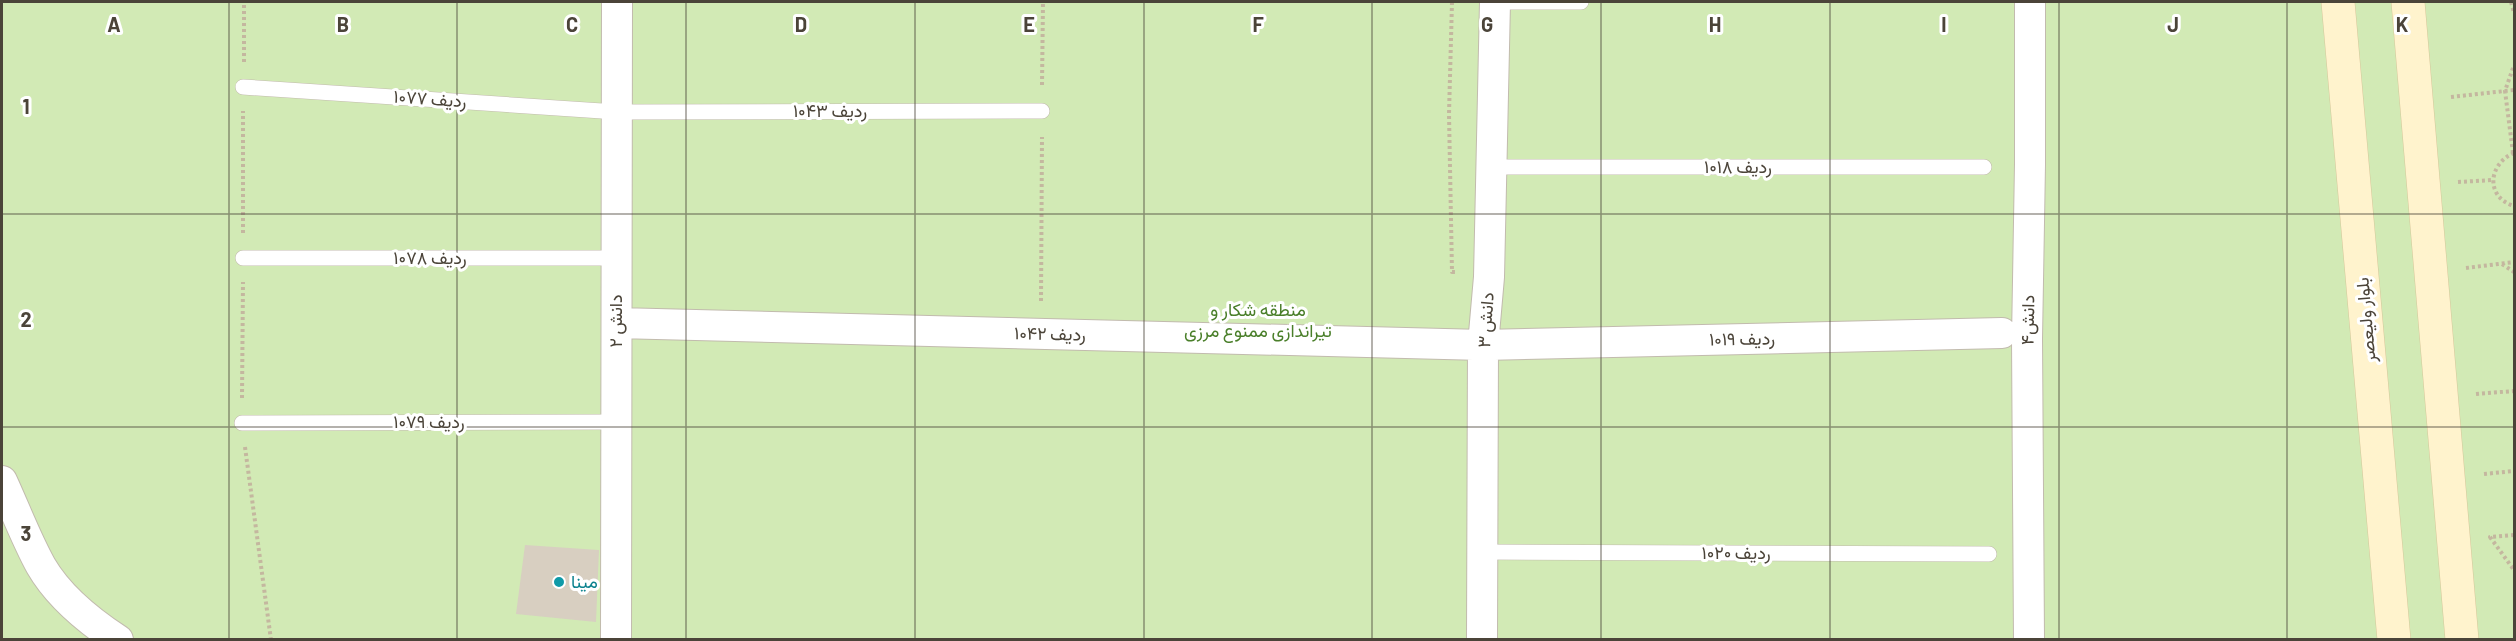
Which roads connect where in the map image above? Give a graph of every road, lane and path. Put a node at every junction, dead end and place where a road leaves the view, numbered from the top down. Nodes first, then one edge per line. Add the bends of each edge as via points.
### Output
1 (244, 2) edge
2 (617, 2) edge
3 (1043, 2) edge
4 (1452, 2) edge
5 (1494, 2) edge
6 (1581, 2) edge
7 (2030, 2) edge
8 (2338, 2) edge
9 (2408, 2) edge
10 (2511, 2) edge
11 (2514, 13) edge
12 (2514, 65) edge
13 (243, 87) junction
14 (2514, 90) edge
15 (2505, 91) junction
16 (2450, 98) dead end
17 (1042, 111) junction
18 (617, 112) junction
19 (2514, 153) edge
20 (1491, 166) junction
21 (1984, 167) dead end
22 (2493, 180) junction
23 (2457, 183) dead end
24 (2514, 206) edge
25 (243, 258) junction
26 (617, 258) junction
27 (2514, 262) edge
28 (2502, 264) junction
29 (2465, 268) dead end
30 (2514, 272) edge
31 (1489, 277) junction
32 (616, 323) junction
33 (2002, 333) dead end
34 (1041, 334) junction
35 (1483, 345) junction
36 (2514, 390) edge
37 (2476, 394) dead end
38 (616, 422) junction
39 (242, 423) junction
40 (2514, 471) edge
41 (2484, 474) dead end
42 (2, 482) edge
43 (2514, 535) edge
44 (1483, 552) junction
45 (1989, 554) dead end
46 (2514, 570) edge
47 (118, 639) edge
48 (271, 639) edge
49 (616, 639) edge
50 (1482, 639) edge
51 (2029, 639) edge
52 (2394, 639) edge
53 (2462, 639) edge

1 - 13 path
2 - 18 street, دانش ۲
3 - 17 path
4 - 31 path via 1452,272
5 - 6 lane
5 - 20 street, دانش ۳
7 - 51 street, دانش۴
8 - 52 street, بلوار ولیعصر
9 - 53 street
10 - 11 path
12 - 15 path
13 - 18 lane, ردیف ۱۰۷۷
13 - 25 path
14 - 15 path
15 - 16 path
15 - 19 path
17 - 18 lane, ردیف ۱۰۴۳
17 - 34 path
18 - 26 street, دانش ۲
19 - 22 path via 2503,159
20 - 21 lane, ردیف ۱۰۱۸
20 - 31 street, دانش ۳
22 - 23 path
22 - 24 path via 2500,198
25 - 26 lane, ردیف ۱۰۷۸
25 - 39 path
26 - 32 street, دانش ۲
27 - 28 path
28 - 29 path
28 - 30 path
31 - 35 street, دانش ۳
32 - 34 street, ردیف ۱۰۴۲
32 - 38 street, دانش ۲
33 - 35 street, ردیف ۱۰۱۹
34 - 35 street, ردیف ۱۰۴۲
35 - 44 street, دانش ۳
36 - 37 path
38 - 39 lane, ردیف ۱۰۷۹
38 - 49 street, دانش ۲
39 - 48 path
40 - 41 path
42 - 47 street via 42,568 79,610
43 - 46 path via 2490,537
44 - 45 lane, ردیف ۱۰۲۰
44 - 50 street, دانش ۳

